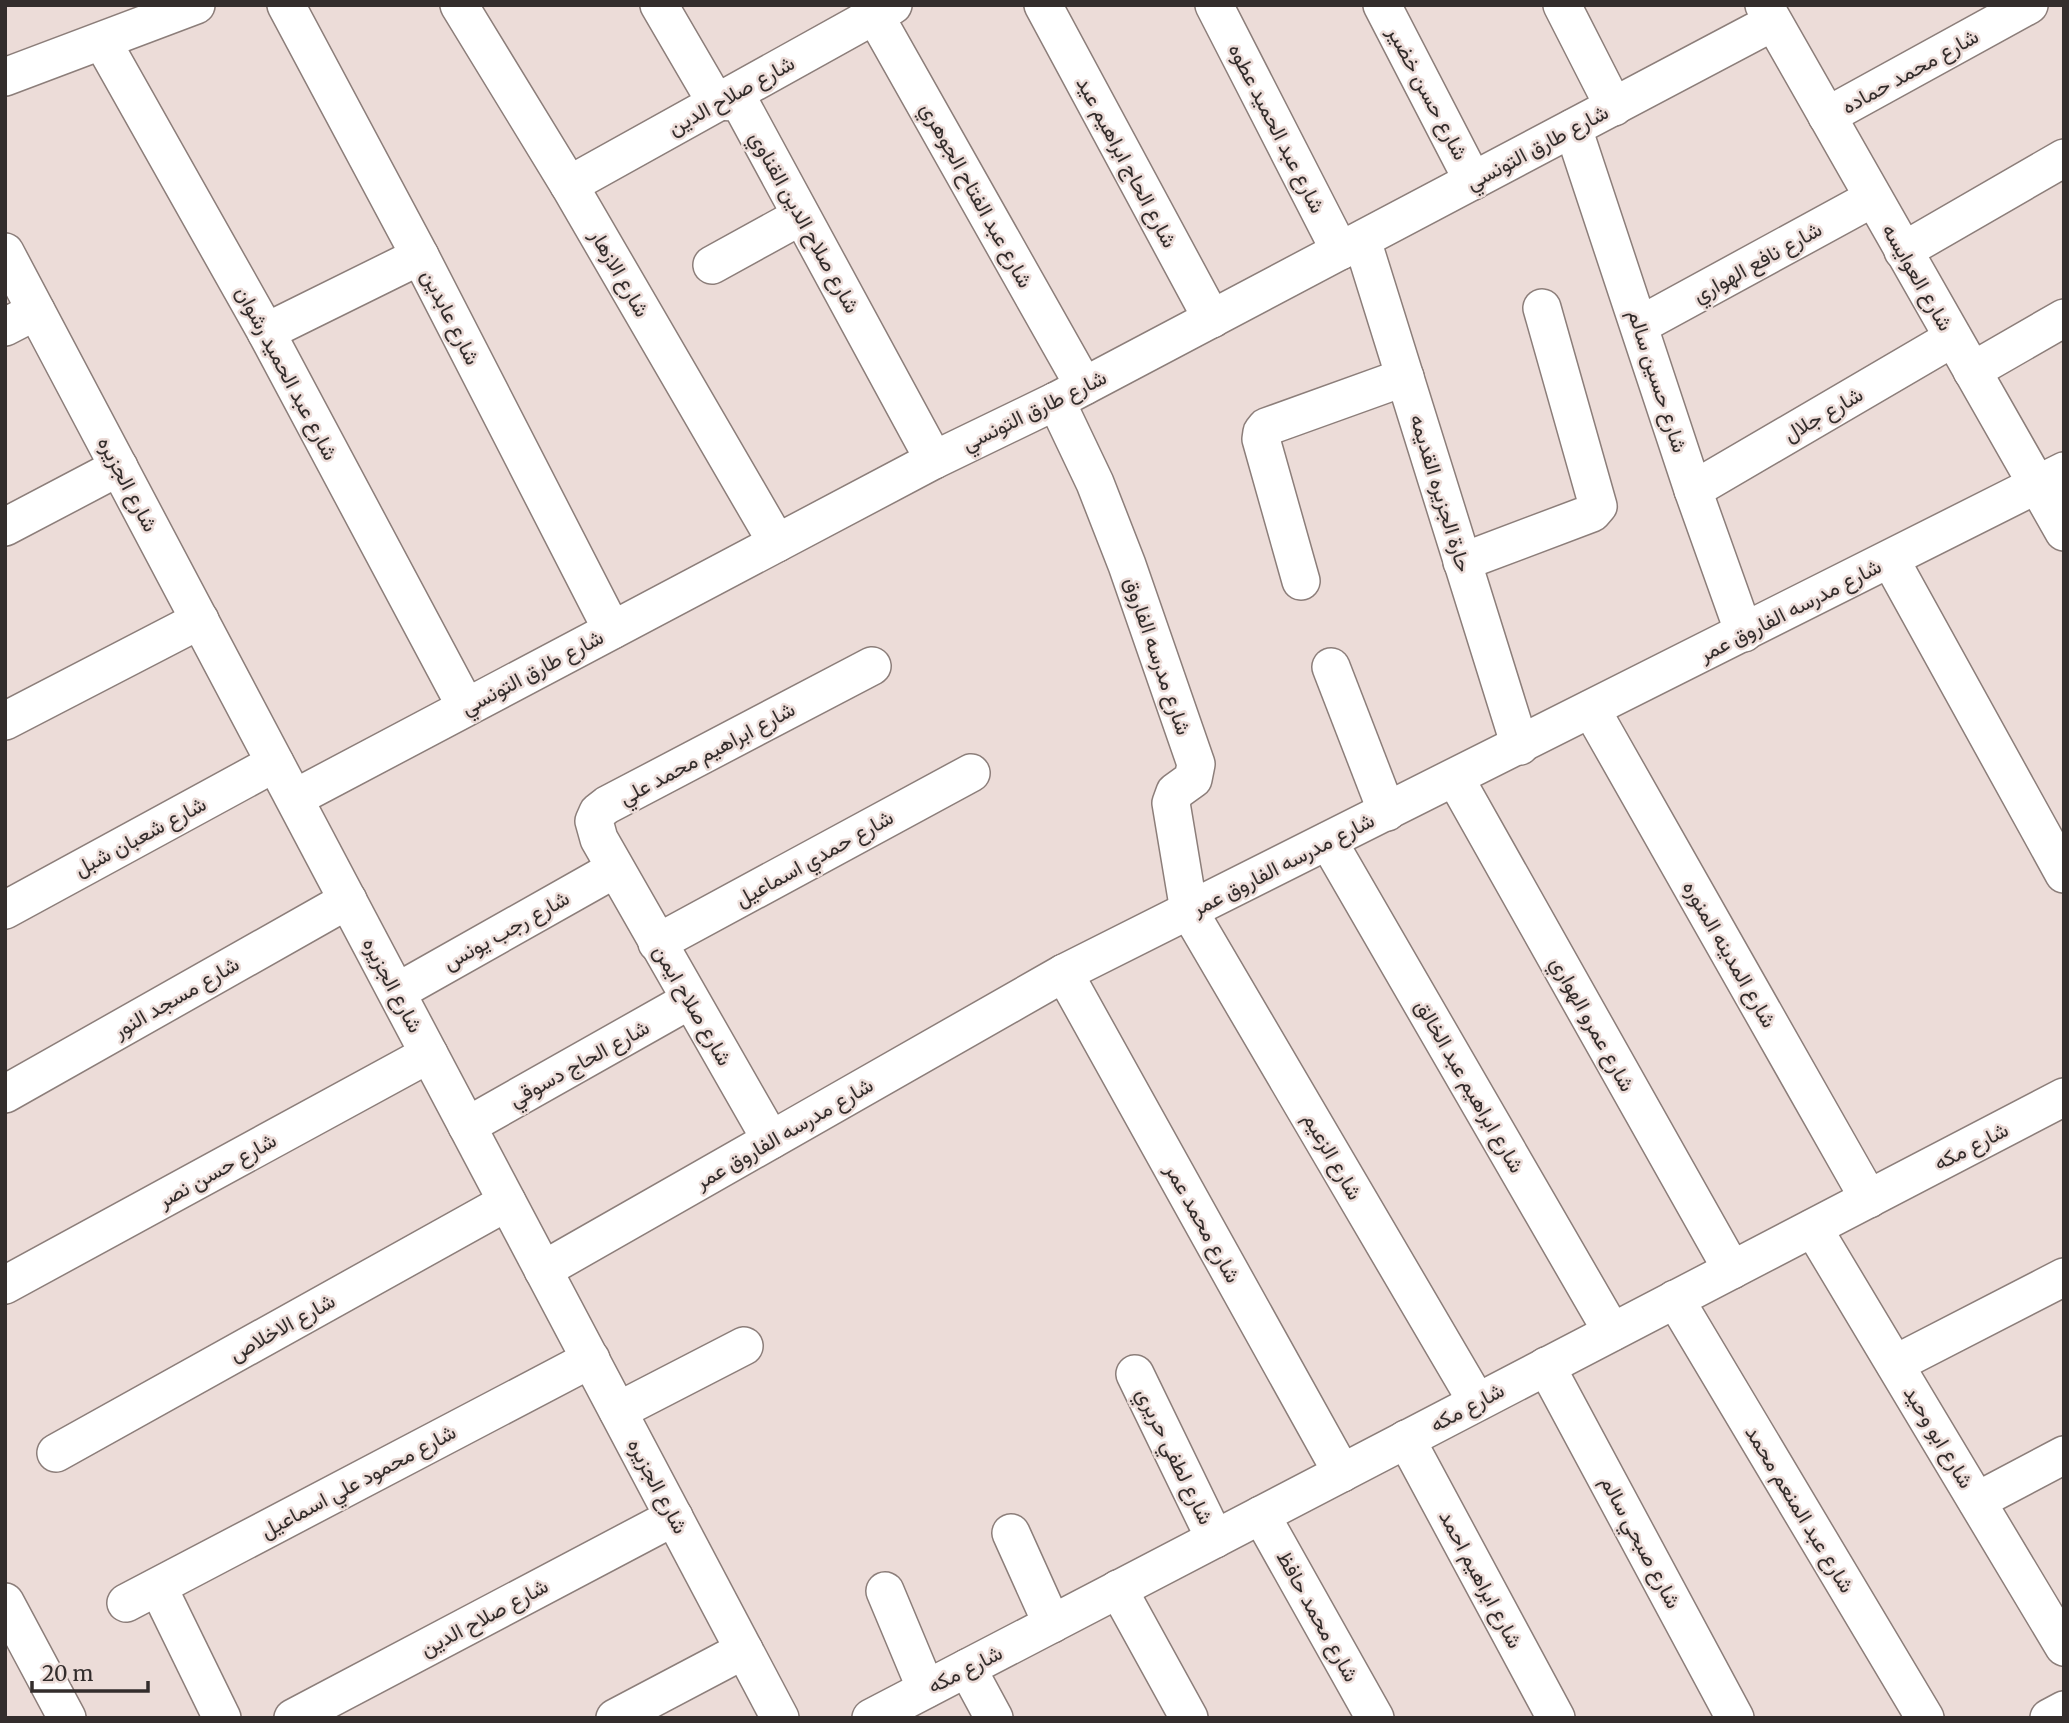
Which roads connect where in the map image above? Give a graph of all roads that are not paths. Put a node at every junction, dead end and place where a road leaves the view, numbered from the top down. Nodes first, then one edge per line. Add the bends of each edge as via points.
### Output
1 (196, 5) edge
2 (286, 5) edge
3 (459, 5) edge
4 (659, 5) edge
5 (1043, 5) edge
6 (1214, 5) edge
7 (1382, 5) edge
8 (1562, 5) edge
9 (2029, 5) edge
10 (879, 8) edge
11 (1768, 14) edge
12 (102, 41) junction
13 (5, 77) edge
14 (719, 103) junction
15 (1614, 107) junction
16 (1827, 117) junction
17 (1573, 128) junction
18 (2064, 158) edge
19 (1473, 181) junction
20 (569, 185) junction
21 (1873, 198) junction
22 (801, 216) junction
23 (1351, 245) junction
24 (1903, 251) junction
25 (5, 252) edge
26 (420, 256) junction
27 (712, 265) dead end
28 (1542, 308) dead end
29 (2064, 318) edge
30 (21, 319) edge
31 (1212, 319) junction
32 (1640, 326) junction
33 (266, 332) junction
34 (1953, 338) junction
35 (1972, 370) junction
36 (1405, 377) junction
37 (1070, 394) junction
38 (934, 460) junction
39 (119, 467) junction
40 (2050, 478) edge
41 (1693, 490) junction
42 (5, 527) edge
43 (2064, 532) edge
44 (777, 543) junction
45 (1890, 559) junction
46 (1462, 562) junction
47 (1301, 581) dead end
48 (200, 620) junction
49 (612, 630) junction
50 (1744, 633) junction
51 (872, 666) dead end
52 (1331, 667) dead end
53 (466, 707) junction
54 (1591, 709) junction
55 (5, 721) edge
56 (1520, 746) junction
57 (275, 763) junction
58 (971, 773) dead end
59 (1455, 778) junction
60 (295, 798) junction
61 (1387, 812) junction
62 (1328, 841) junction
63 (615, 869) junction
64 (2064, 874) edge
65 (348, 900) junction
66 (5, 910) edge
67 (1189, 911) junction
68 (657, 943) junction
69 (1064, 973) junction
70 (397, 992) junction
71 (690, 1000) junction
72 (429, 1054) junction
73 (5, 1094) edge
74 (2064, 1097) edge
75 (467, 1126) junction
76 (771, 1140) junction
77 (1869, 1199) junction
78 (507, 1202) junction
79 (1813, 1228) junction
80 (543, 1270) junction
81 (1732, 1270) junction
82 (2064, 1277) edge
83 (5, 1285) edge
84 (1675, 1299) junction
85 (1612, 1332) junction
86 (744, 1346) dead end
87 (591, 1359) junction
88 (1895, 1364) junction
89 (1546, 1366) junction
90 (1135, 1374) dead end
91 (1478, 1402) junction
92 (618, 1411) junction
93 (1406, 1440) junction
94 (56, 1453) dead end
95 (2064, 1455) edge
96 (1342, 1473) junction
97 (1977, 1501) junction
98 (1261, 1515) junction
99 (674, 1517) junction
100 (1011, 1532) dead end
101 (1215, 1539) junction
102 (158, 1587) junction
103 (1118, 1589) junction
104 (885, 1591) dead end
105 (5, 1602) edge
106 (126, 1603) dead end
107 (1052, 1624) junction
108 (2060, 1633) edge
109 (744, 1650) junction
110 (967, 1668) junction
111 (926, 1689) junction
112 (2064, 1710) edge
113 (67, 1718) edge
114 (222, 1718) edge
115 (293, 1718) edge
116 (615, 1718) edge
117 (780, 1718) edge
118 (871, 1718) edge
119 (994, 1718) edge
120 (1189, 1718) edge
121 (1375, 1718) edge
122 (1556, 1718) edge
123 (1735, 1718) edge
124 (1925, 1718) edge
125 (2049, 1718) edge

1 - 12 street
2 - 26 street, شارع عابدين
3 - 20 street, شارع الازهار
4 - 14 street
5 - 31 street, شارع الحاج ابراهيم عيد
6 - 23 street, شارع عبد الحميد عطوه
7 - 19 street, شارع حسن خضير
8 - 15 street
9 - 16 street, شارع محمد حماده
10 - 14 street, شارع صلاح الدين
10 - 37 street, شارع عبد الفتاح الجوهري
11 - 15 street, شارع طارق التونسي
11 - 16 street, شارع العوايسه
12 - 13 street
12 - 33 street, شارع عبد الحميد رشوان
14 - 20 street, شارع صلاح الدين
14 - 22 street, شارع صلاح الدين القناوي via 742,106
15 - 17 street, شارع طارق التونسي
16 - 21 street, شارع العوايسه
17 - 19 street, شارع طارق التونسي
17 - 32 street, شارع حسين سالم
18 - 24 street
19 - 23 street, شارع طارق التونسي
20 - 44 street, شارع الازهار
21 - 24 street, شارع العوايسه
21 - 32 street, شارع نافع الهواري
22 - 27 street
22 - 38 street, شارع صلاح الدين القناوي
23 - 31 street, شارع طارق التونسي
23 - 36 street, حارة الجزيره القديمه
24 - 34 street, شارع العوايسه
25 - 30 street, شارع الجزيره
26 - 33 street
26 - 49 street, شارع عابدين
28 - 46 street via 1598,506 1592,513
29 - 35 street
30 - 39 street, شارع الجزيره
31 - 37 street, شارع طارق التونسي
32 - 41 street, شارع حسين سالم
33 - 53 street, شارع عبد الحميد رشوان
34 - 35 street, شارع العوايسه
34 - 41 street, شارع جلال
35 - 40 street, شارع العوايسه
36 - 46 street, حارة الجزيره القديمه
36 - 47 street via 1262,432
37 - 38 street, شارع طارق التونسي
37 - 67 street, شارع مدرسه الفاروق via 1095,483 1196,764 1193,779 1175,792 1171,803
38 - 44 street, شارع طارق التونسي
39 - 42 street
39 - 48 street, شارع الجزيره
40 - 43 street, شارع العوايسه
40 - 45 street, شارع مدرسه الفاروق عمر
41 - 50 street, شارع حسين سالم
44 - 49 street, شارع طارق التونسي
45 - 50 street, شارع مدرسه الفاروق عمر
45 - 64 street
46 - 56 street, حارة الجزيره القديمه
48 - 55 street
48 - 57 street, شارع الجزيره
49 - 53 street, شارع طارق التونسي
50 - 54 street, شارع مدرسه الفاروق عمر
51 - 63 street, شارع ابراهيم محمد علي via 598,812 594,830
52 - 61 street
53 - 60 street, شارع طارق التونسي
54 - 56 street, شارع مدرسه الفاروق عمر
54 - 77 street, شارع المدينه المنوره
56 - 59 street, شارع مدرسه الفاروق عمر
57 - 60 street, شارع الجزيره
57 - 66 street, شارع شعبان شبل
58 - 68 street, شارع حمدي اسماعيل
59 - 61 street, شارع مدرسه الفاروق عمر
59 - 81 street, شارع عمرو الهواري
60 - 65 street, شارع الجزيره
61 - 62 street, شارع مدرسه الفاروق عمر
62 - 67 street, شارع مدرسه الفاروق عمر
62 - 85 street, شارع ابراهيم عبد الخالق
63 - 68 street, شارع صلاح ايمن
63 - 70 street, شارع رجب يونس
65 - 70 street, شارع الجزيره
65 - 73 street, شارع مسجد النور
67 - 69 street, شارع مدرسه الفاروق عمر
67 - 91 street, شارع الزعيم
68 - 71 street, شارع صلاح ايمن
69 - 76 street, شارع مدرسه الفاروق عمر
69 - 96 street, شارع محمد عمر
70 - 72 street, شارع الجزيره
71 - 75 street, شارع الحاج دسوقي
71 - 76 street, شارع صلاح ايمن
72 - 75 street, شارع الجزيره
72 - 83 street, شارع حسن نصر
74 - 77 street, شارع مكه
75 - 78 street, شارع الجزيره
76 - 80 street, شارع مدرسه الفاروق عمر
77 - 79 street, شارع مكه
78 - 80 street, شارع الجزيره
78 - 94 street, شارع الاخلاص
79 - 81 street, شارع مكه
79 - 88 street, شارع ابو وحيد
80 - 87 street, شارع الجزيره
81 - 84 street, شارع مكه
82 - 88 street
84 - 85 street, شارع مكه
84 - 124 street, شارع عبد المنعم محمد
85 - 89 street, شارع مكه
86 - 92 street
87 - 92 street, شارع الجزيره
87 - 102 street, شارع محمود علي اسماعيل
88 - 97 street, شارع ابو وحيد
89 - 91 street, شارع مكه
89 - 123 street, شارع صبحي سالم
90 - 101 street, شارع لطفي حريري
91 - 93 street, شارع مكه
92 - 99 street, شارع الجزيره
93 - 96 street, شارع مكه
93 - 122 street, شارع ابراهيم احمد
95 - 97 street
96 - 98 street, شارع مكه
97 - 108 street, شارع ابو وحيد
98 - 101 street, شارع مكه
98 - 121 street, شارع محمد حافظ
99 - 109 street, شارع الجزيره
99 - 115 street, شارع صلاح الدين
100 - 107 street
101 - 103 street, شارع مكه
102 - 106 street, شارع محمود علي اسماعيل
102 - 114 street
103 - 107 street, شارع مكه
103 - 120 street
104 - 111 street
105 - 113 street
107 - 110 street, شارع مكه
109 - 116 street
109 - 117 street, شارع الجزيره
110 - 111 street, شارع مكه
110 - 119 street
111 - 118 street, شارع مكه
112 - 125 street

